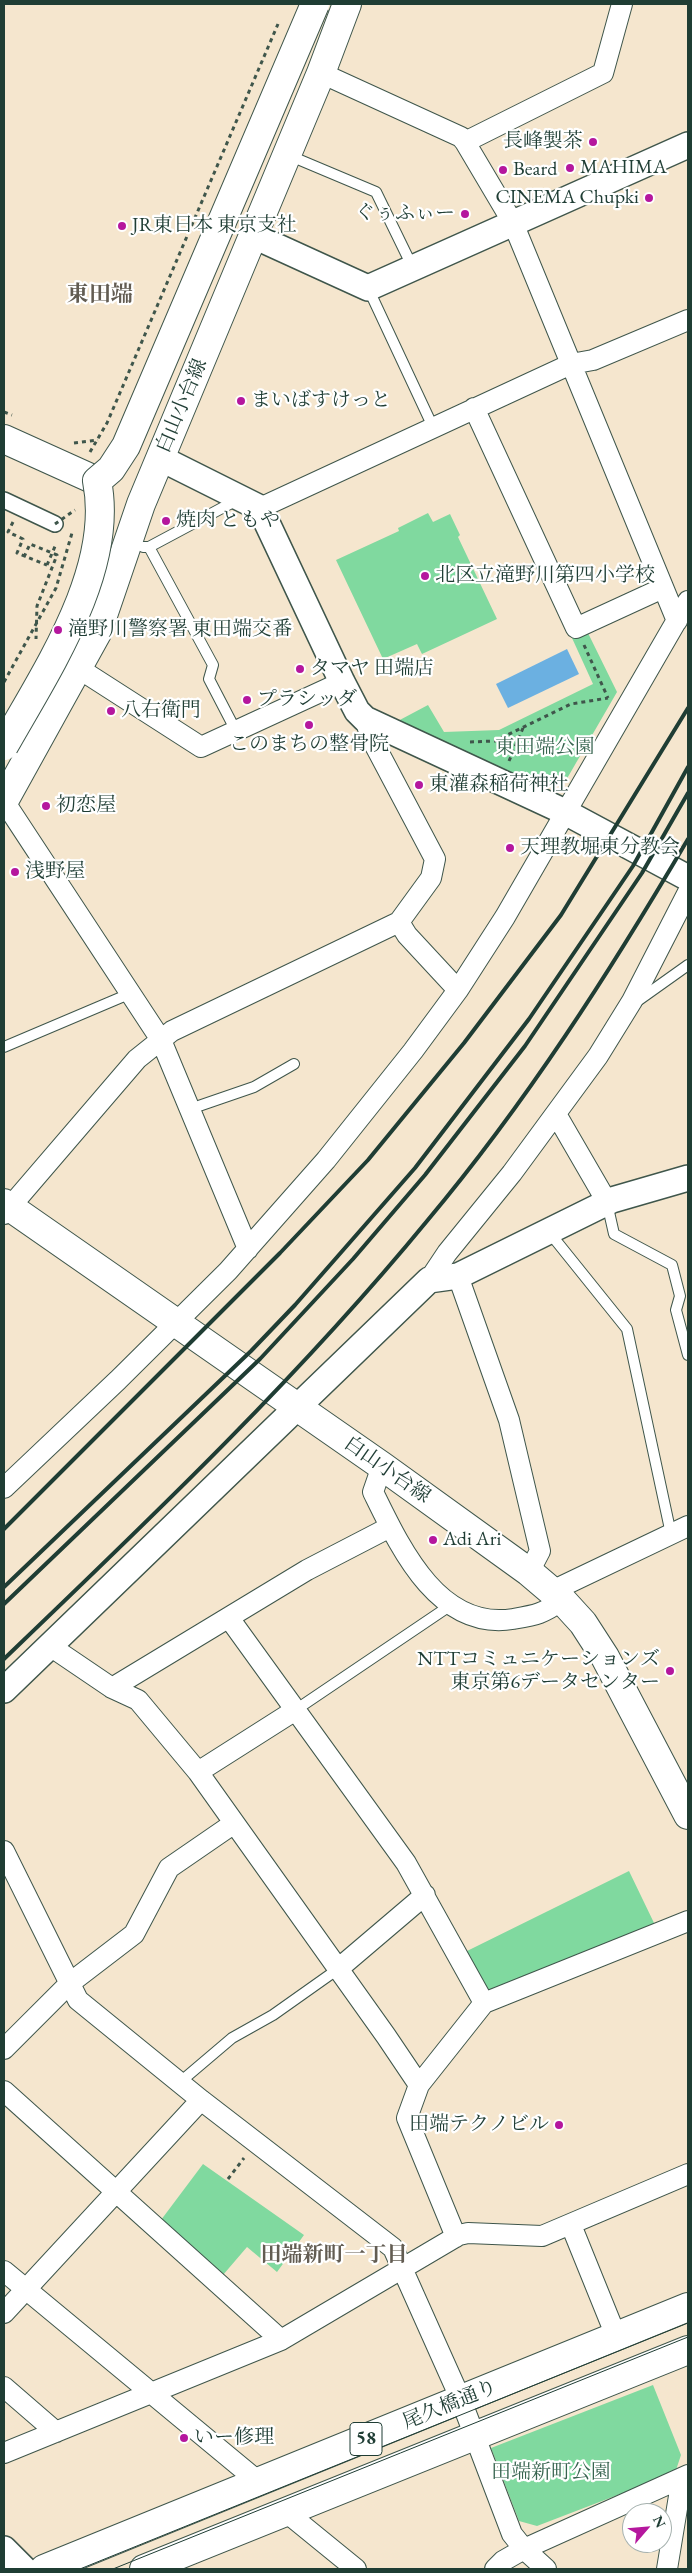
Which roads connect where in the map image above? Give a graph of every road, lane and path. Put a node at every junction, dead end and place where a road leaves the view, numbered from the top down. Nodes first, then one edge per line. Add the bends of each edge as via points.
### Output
1 (315, 4) edge
2 (347, 4) edge
3 (622, 4) edge
4 (279, 22) dead end
5 (322, 73) junction
6 (465, 142) junction
7 (688, 145) edge
8 (288, 155) junction
9 (513, 223) junction
10 (254, 236) junction
11 (413, 268) junction
12 (368, 288) junction
13 (688, 320) edge
14 (571, 364) junction
15 (474, 408) junction
16 (4, 412) edge
17 (433, 427) junction
18 (12, 429) edge
19 (64, 439) dead end
20 (98, 440) junction
21 (160, 458) junction
22 (89, 477) junction
23 (4, 500) edge
24 (250, 503) junction
25 (20, 508) junction
26 (77, 516) dead end
27 (55, 524) joint
28 (74, 525) dead end
29 (56, 544) dead end
30 (138, 545) junction
31 (24, 557) junction
32 (663, 588) junction
33 (688, 601) edge
34 (677, 621) junction
35 (576, 628) junction
36 (43, 644) dead end
37 (78, 668) junction
38 (4, 682) edge
39 (342, 682) junction
40 (608, 698) junction
41 (612, 701) dead end
42 (365, 719) junction
43 (524, 727) junction
44 (236, 731) junction
45 (467, 742) dead end
46 (4, 746) edge
47 (509, 762) dead end
48 (4, 801) edge
49 (565, 812) junction
50 (688, 877) edge
51 (688, 892) edge
52 (399, 922) junction
53 (688, 965) edge
54 (458, 990) junction
55 (129, 994) junction
56 (629, 1006) junction
57 (161, 1040) junction
58 (4, 1048) edge
59 (294, 1064) dead end
60 (190, 1109) junction
61 (556, 1114) junction
62 (688, 1178) edge
63 (607, 1202) junction
64 (6, 1208) edge
65 (548, 1231) junction
66 (248, 1249) junction
67 (458, 1276) junction
68 (429, 1280) junction
69 (177, 1323) junction
70 (688, 1355) edge
71 (298, 1408) junction
72 (382, 1466) junction
73 (4, 1488) edge
74 (390, 1527) junction
75 (680, 1530) edge
76 (529, 1572) junction
77 (557, 1595) junction
78 (451, 1605) junction
79 (229, 1618) junction
80 (50, 1646) junction
81 (112, 1688) junction
82 (4, 1690) edge
83 (294, 1711) junction
84 (198, 1772) junction
85 (688, 1815) edge
86 (233, 1824) junction
87 (4, 1852) edge
88 (425, 1895) junction
89 (688, 1921) edge
90 (338, 1969) junction
91 (70, 1983) junction
92 (484, 2003) junction
93 (4, 2049) edge
94 (179, 2083) junction
95 (419, 2085) junction
96 (4, 2091) edge
97 (201, 2100) junction
98 (250, 2151) dead end
99 (688, 2174) edge
100 (228, 2180) dead end
101 (116, 2193) junction
102 (571, 2225) junction
103 (456, 2237) junction
104 (404, 2267) junction
105 (4, 2271) edge
106 (27, 2290) junction
107 (688, 2307) edge
108 (4, 2313) edge
109 (616, 2336) junction
110 (280, 2340) junction
111 (688, 2350) edge
112 (4, 2387) edge
113 (151, 2393) junction
114 (461, 2400) junction
115 (56, 2432) junction
116 (475, 2437) junction
117 (4, 2453) edge
118 (685, 2476) edge
119 (260, 2482) junction
120 (286, 2512) junction
121 (4, 2549) edge
122 (524, 2549) junction
123 (24, 2569) edge
124 (44, 2569) edge
125 (144, 2569) edge
126 (356, 2569) edge
127 (495, 2569) edge
128 (546, 2569) edge
129 (667, 2569) edge

1 - 22 main road, 白山小台線, bridge via 126,446 111,469
2 - 5 main road, 白山小台線
3 - 6 street via 602,73
4 - 20 path
5 - 6 street via 461,137
5 - 8 main road, 白山小台線
6 - 9 street
7 - 9 street
8 - 10 main road, 白山小台線
8 - 11 lane via 376,192
9 - 11 street
9 - 14 street
10 - 12 street
10 - 21 main road, 白山小台線
11 - 12 street
12 - 17 lane
13 - 14 street via 593,360
14 - 15 street
14 - 32 street
15 - 17 street
15 - 35 street
16 - 18 path
17 - 24 street
18 - 22 main road
19 - 20 path via 73,443
20 - 22 path
21 - 24 street
21 - 30 main road, 白山小台線
22 - 46 main road, bridge via 102,517 85,589 72,620
23 - 25 street
24 - 30 lane
24 - 39 street
25 - 27 street
25 - 31 path via 8,532 23,539 17,552
26 - 27 path, bridge via 80,506
28 - 38 path, bridge via 56,588
29 - 31 path, bridge via 47,565
30 - 37 main road, 白山小台線
30 - 44 lane via 213,665 209,679
31 - 36 path via 30,544 58,555 37,606 36,641
32 - 34 street
32 - 35 street
33 - 34 street
34 - 49 street
35 - 40 path
37 - 44 street via 201,747
37 - 48 main road, 白山小台線
39 - 42 street via 357,712
39 - 44 street
40 - 41 path
40 - 43 path via 571,704
42 - 49 street
42 - 52 street via 371,738 435,859 431,878
43 - 45 path via 495,741
43 - 47 path
48 - 55 street
49 - 50 street
49 - 54 street via 505,917
51 - 56 street
52 - 54 street
52 - 57 street via 172,1031
53 - 56 lane
54 - 66 street via 326,1160
55 - 57 street
55 - 58 lane
56 - 61 street
57 - 60 street
57 - 64 street via 137,1059
59 - 60 lane via 254,1087
60 - 66 street
61 - 63 street
61 - 68 street
62 - 63 street
63 - 65 street
63 - 70 lane via 614,1234 672,1265 680,1296 676,1310
64 - 69 main road, 白山小台線
65 - 67 street
65 - 75 lane via 626,1329
66 - 69 street
67 - 68 street
67 - 76 street via 509,1420 540,1551
68 - 71 street
69 - 71 main road, 白山小台線
69 - 73 street
71 - 72 main road, 白山小台線
71 - 80 street via 269,1432
72 - 74 street via 373,1492
72 - 76 main road, 白山小台線
74 - 78 street via 412,1565
74 - 79 street via 344,1555 307,1570
75 - 77 street
76 - 77 main road, 白山小台線
77 - 78 street via 543,1614 502,1620 475,1616
77 - 85 main road, 白山小台線 via 584,1624 606,1657
78 - 83 lane
79 - 81 street
79 - 83 street via 244,1645
80 - 81 street
80 - 82 street
81 - 84 street via 138,1700
83 - 84 street via 254,1732
83 - 88 street via 406,1863
84 - 86 street
86 - 90 street
86 - 91 street via 169,1868 134,1934
87 - 91 street
88 - 90 street
88 - 92 street
89 - 92 street
90 - 94 lane via 273,2015 232,2038
90 - 95 street
91 - 93 street
91 - 94 street via 78,2000
92 - 95 street
94 - 97 street
95 - 103 street via 407,2118
96 - 101 street
97 - 101 street
97 - 104 street via 393,2248
98 - 100 path
99 - 102 street
101 - 106 street
101 - 110 street
102 - 103 street via 542,2236 468,2233
102 - 109 street
103 - 104 street
104 - 110 street
104 - 114 street
105 - 106 street
106 - 108 street
106 - 113 street
107 - 109 main road, 尾久橋通り / 58
109 - 114 main road, 尾久橋通り / 58
110 - 113 street
111 - 116 main road, 尾久橋通り / 58
112 - 115 street
113 - 115 street
113 - 119 street
114 - 116 street
114 - 119 main road, 尾久橋通り / 58
115 - 117 street
116 - 120 main road, 尾久橋通り / 58
116 - 122 street via 512,2534
118 - 122 street
118 - 129 street
119 - 124 main road, 尾久橋通り / 58
120 - 125 main road, 尾久橋通り / 58
120 - 126 street
121 - 123 street
122 - 127 street via 503,2560
122 - 128 street

